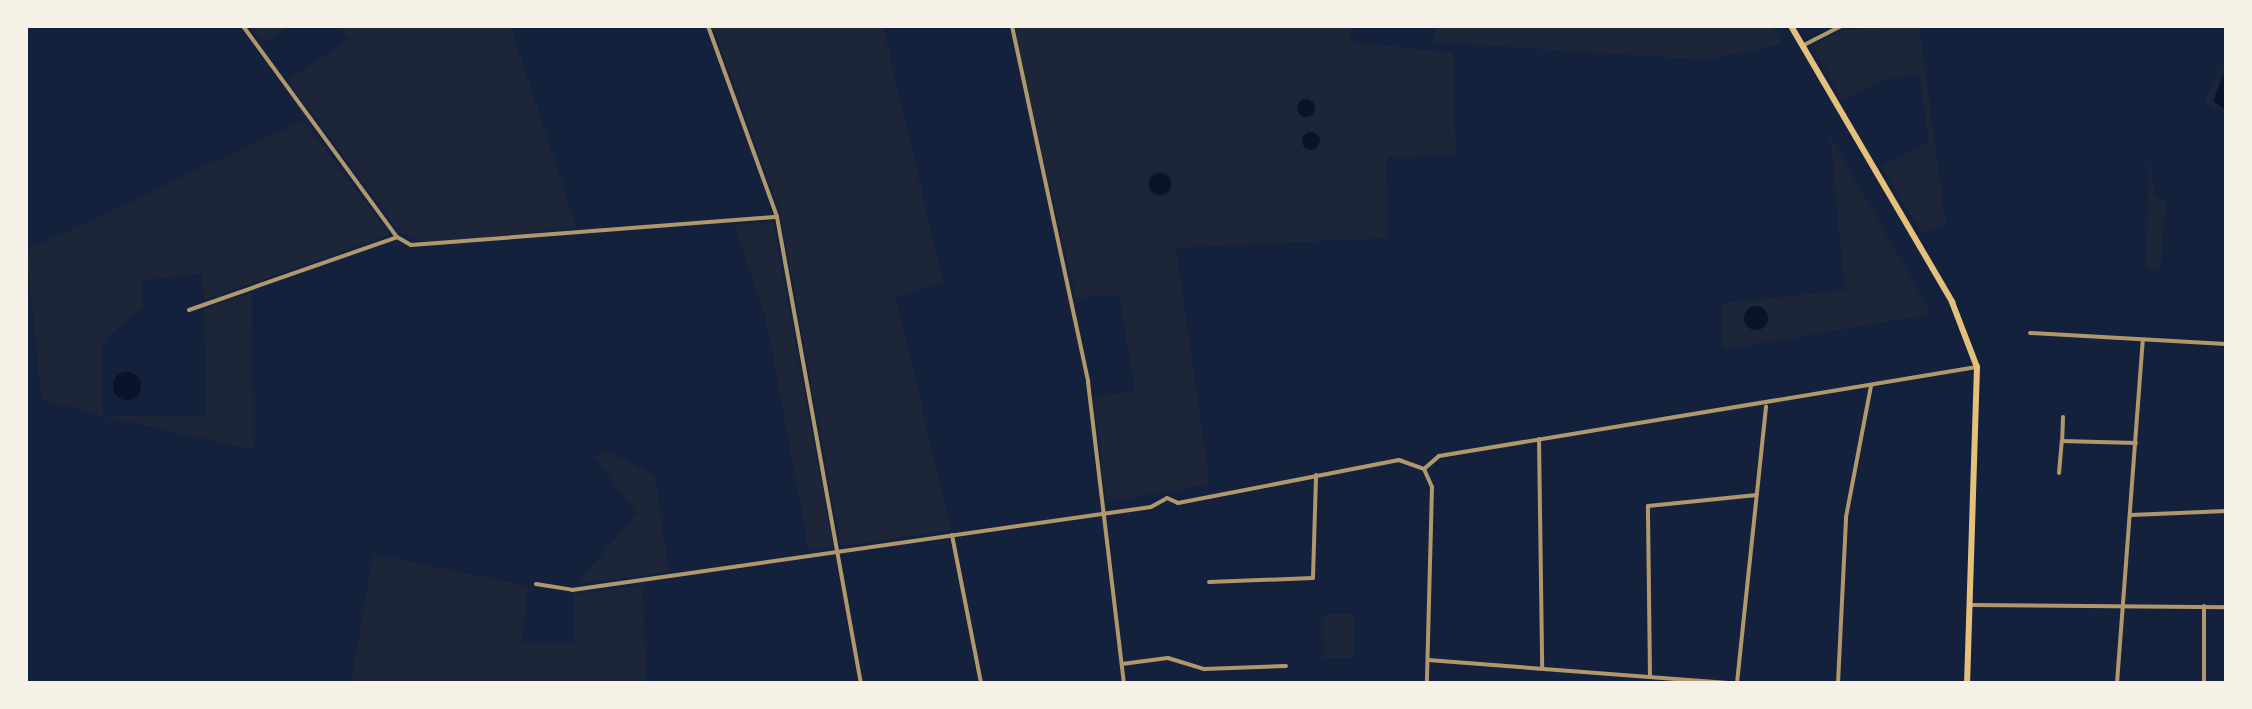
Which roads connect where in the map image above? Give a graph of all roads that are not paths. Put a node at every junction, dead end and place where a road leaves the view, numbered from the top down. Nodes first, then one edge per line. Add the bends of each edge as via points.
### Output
1 (243, 26) edge
2 (708, 26) edge
3 (1012, 26) edge
4 (1791, 26) edge
5 (1841, 26) edge
6 (1802, 46) junction
7 (777, 217) junction
8 (397, 237) junction
9 (189, 310) dead end
10 (2030, 333) dead end
11 (2143, 341) junction
12 (2226, 344) edge
13 (1977, 367) junction
14 (1871, 386) junction
15 (1766, 406) junction
16 (2063, 417) dead end
17 (1539, 439) junction
18 (2062, 441) junction
19 (2136, 443) junction
20 (1424, 469) junction
21 (2059, 473) dead end
22 (1316, 475) junction
23 (1756, 495) junction
24 (1103, 509) junction
25 (2226, 511) edge
26 (2131, 515) junction
27 (952, 535) junction
28 (838, 552) junction
29 (1209, 582) dead end
30 (536, 584) dead end
31 (1972, 605) junction
32 (2123, 606) junction
33 (2204, 606) junction
34 (2226, 607) edge
35 (1428, 660) junction
36 (1122, 664) junction
37 (1286, 666) dead end
38 (1542, 668) junction
39 (1650, 677) junction
40 (861, 683) edge
41 (981, 683) edge
42 (1124, 683) edge
43 (1427, 683) edge
44 (1728, 683) edge
45 (1737, 683) edge
46 (1838, 683) edge
47 (1967, 683) edge
48 (2117, 683) edge
49 (2204, 683) edge

1 - 8 street
2 - 7 street
3 - 24 street via 1088,382
4 - 6 main road
5 - 6 street
6 - 13 main road via 1952,302
7 - 8 street via 428,247
7 - 28 street
8 - 9 street
10 - 11 street
11 - 12 street
11 - 19 street
13 - 14 street
13 - 31 main road
14 - 15 street
14 - 46 street via 1846,517
15 - 17 street
15 - 23 street
16 - 18 street
17 - 20 street via 1439,456
17 - 38 street
18 - 19 street
18 - 21 street
19 - 26 street
20 - 22 street via 1399,460
20 - 35 street via 1432,487 1435,585
22 - 24 street via 1285,479 1279,487
22 - 29 street via 1313,578
23 - 39 street via 1648,506
23 - 45 street
24 - 27 street
24 - 36 street
25 - 26 street
26 - 32 street
27 - 28 street
27 - 41 street
28 - 30 street via 572,590
28 - 40 street
31 - 32 street
31 - 47 main road
32 - 33 street
32 - 48 street
33 - 34 street
33 - 49 street
35 - 38 street
35 - 43 street
36 - 37 street via 1168,658 1204,669
36 - 42 street
38 - 39 street
39 - 44 street

